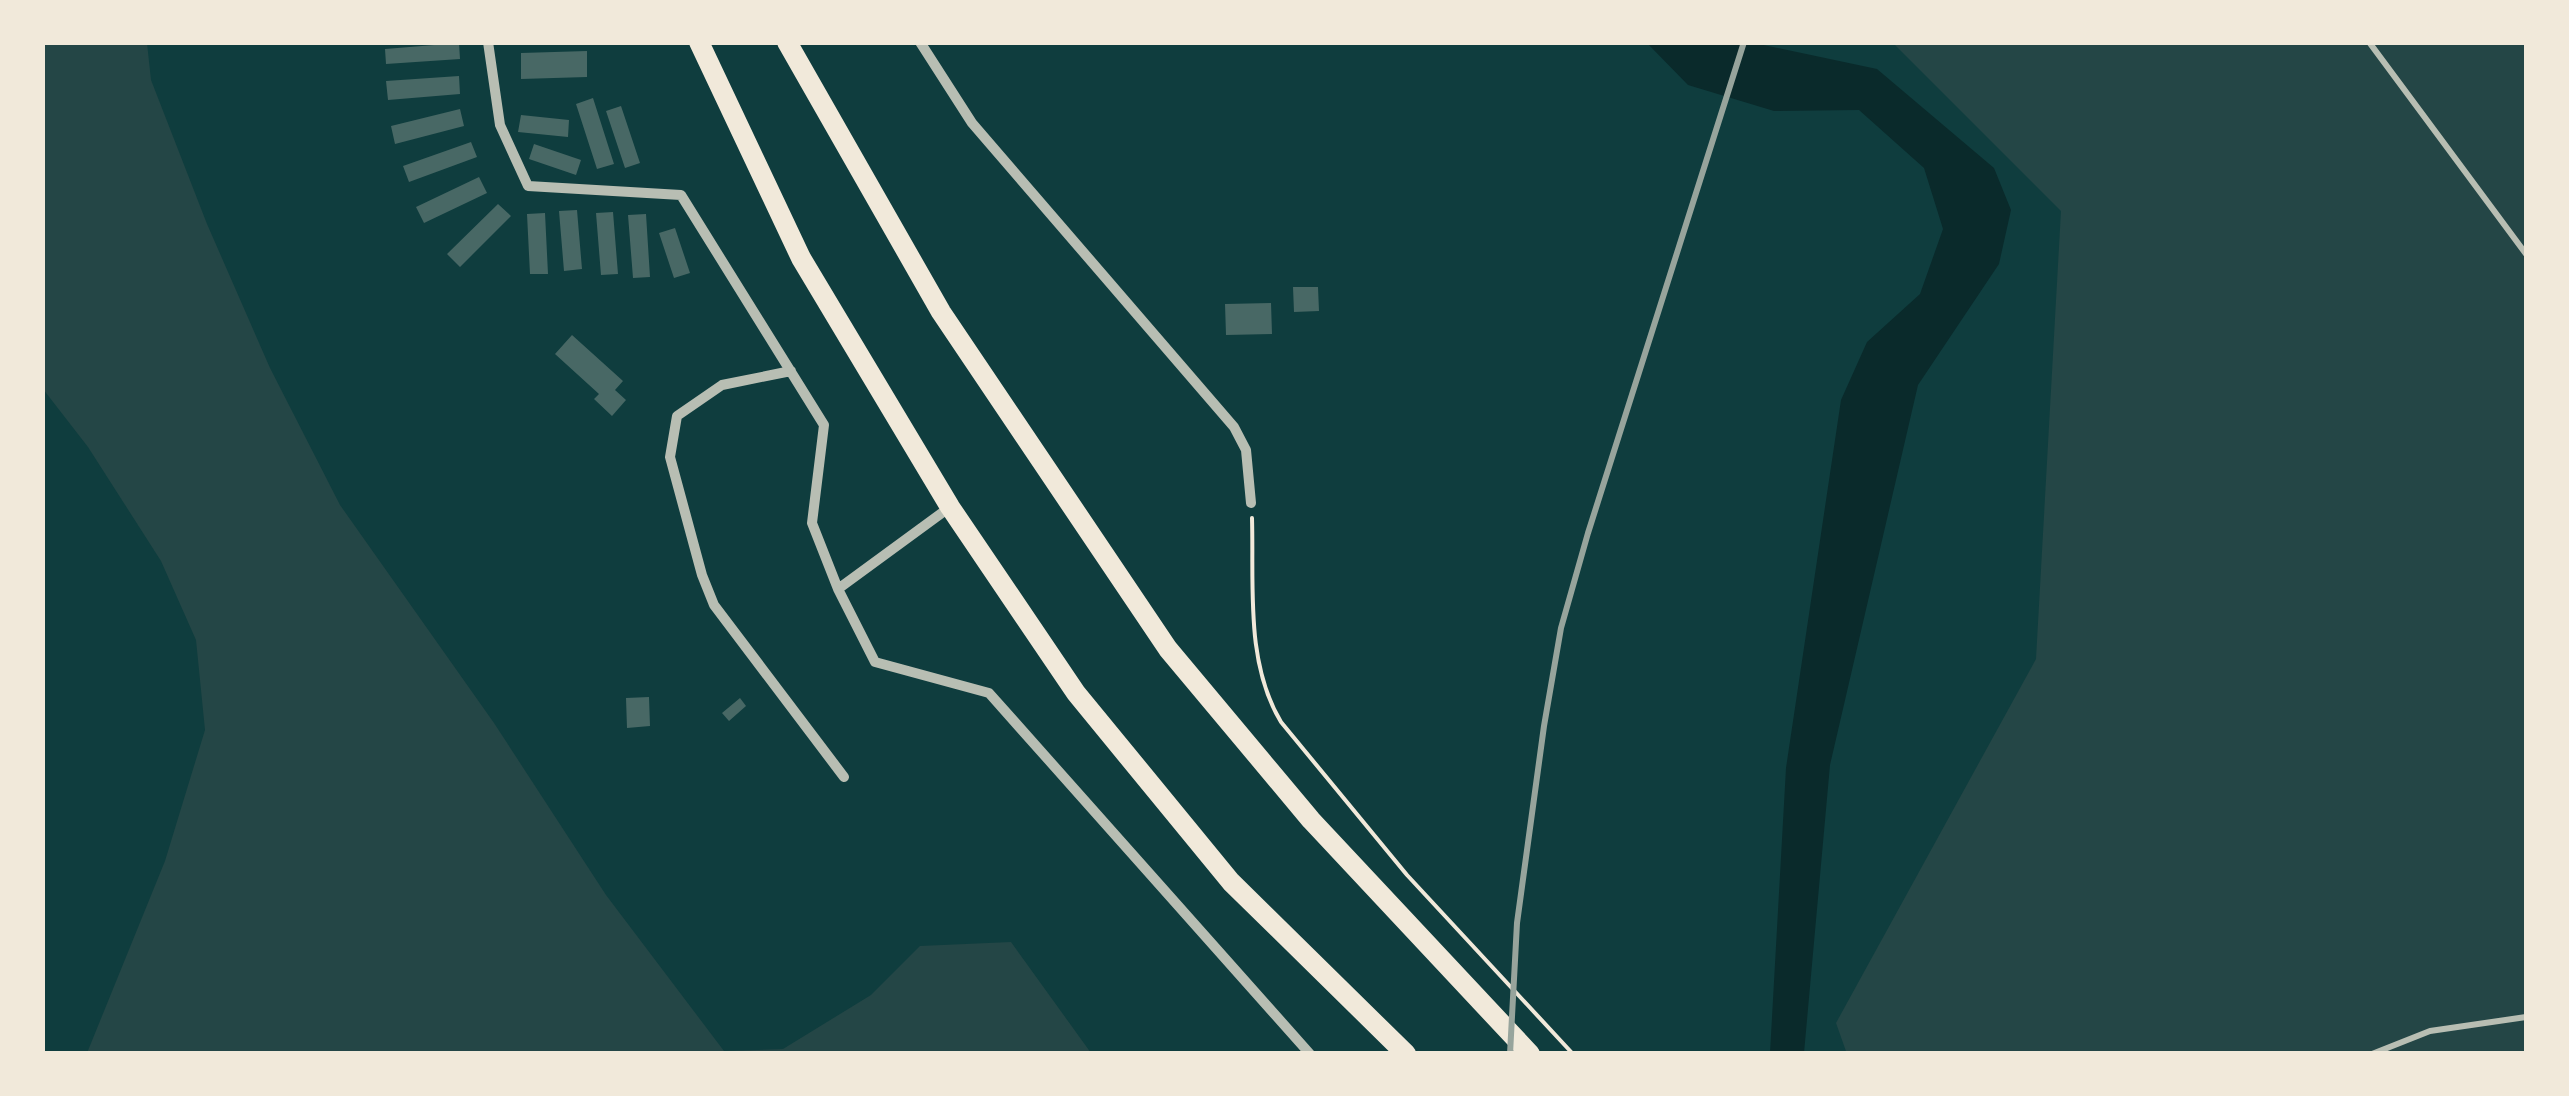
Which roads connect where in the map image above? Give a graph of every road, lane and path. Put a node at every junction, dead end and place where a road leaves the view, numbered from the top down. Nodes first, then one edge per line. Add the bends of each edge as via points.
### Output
1 (488, 42) edge
2 (699, 42) edge
3 (786, 42) edge
4 (920, 42) edge
5 (2369, 42) edge
6 (2526, 254) edge
7 (791, 371) junction
8 (1251, 503) joint
9 (950, 507) junction
10 (838, 589) junction
11 (844, 777) dead end
12 (2526, 1016) edge
13 (1310, 1054) edge
14 (1406, 1054) edge
15 (1530, 1054) edge
16 (1574, 1054) edge
17 (2372, 1054) edge

1 - 7 street via 500,124 528,186 681,195
2 - 9 highway via 802,258
3 - 15 highway via 941,312 1168,649 1311,820
4 - 8 street via 972,123 1234,427 1246,450
5 - 6 lane
7 - 10 street via 824,424 812,523
7 - 11 street via 722,385 677,416 670,457 714,606
8 - 16 path via 1258,653 1273,709 1408,875
9 - 10 street
9 - 14 highway via 1076,693 1231,882
10 - 13 street via 875,662 989,693
12 - 17 lane via 2430,1031

